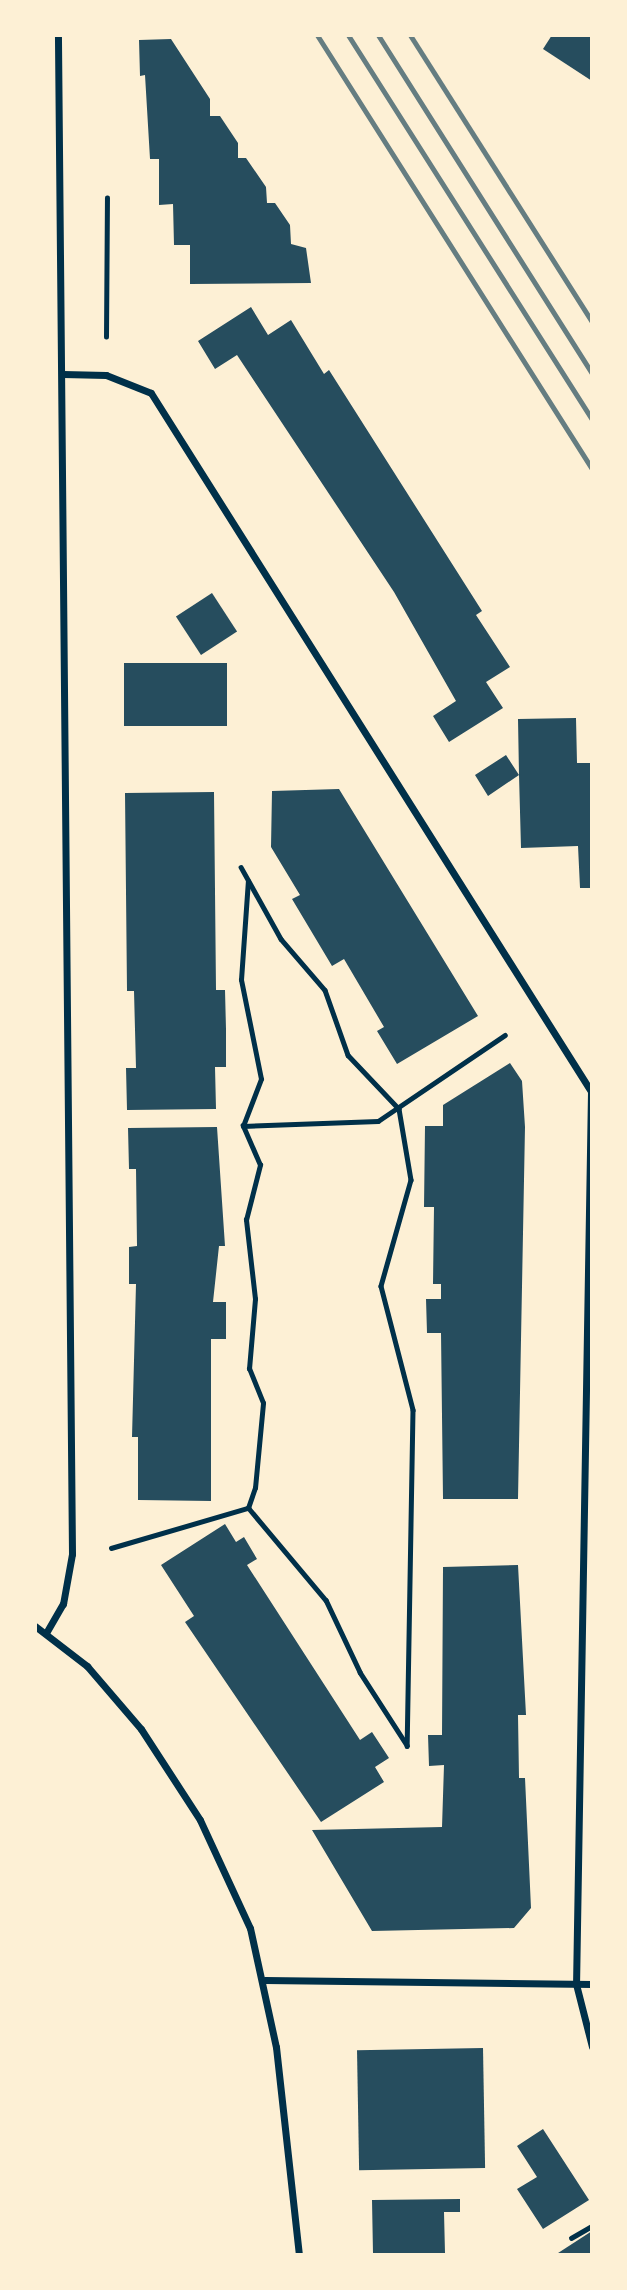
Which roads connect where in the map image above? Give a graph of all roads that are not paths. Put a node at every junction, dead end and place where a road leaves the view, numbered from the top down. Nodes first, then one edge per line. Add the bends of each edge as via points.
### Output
1 (58, 35) edge
2 (63, 374) junction
3 (592, 1092) edge
4 (583, 1481) junction
5 (592, 1481) edge
6 (35, 1626) edge
7 (46, 1633) junction
8 (265, 1980) junction
9 (576, 1984) junction
10 (592, 1984) edge
11 (592, 2047) edge
12 (299, 2255) edge

1 - 2 street
2 - 3 street via 106,375 151,393
2 - 7 street via 72,1554 62,1604
3 - 4 street
4 - 5 street
4 - 9 street
6 - 7 street
7 - 8 street via 113,1694 171,1773 224,1868
8 - 9 street
8 - 12 street
9 - 10 street
9 - 11 street

